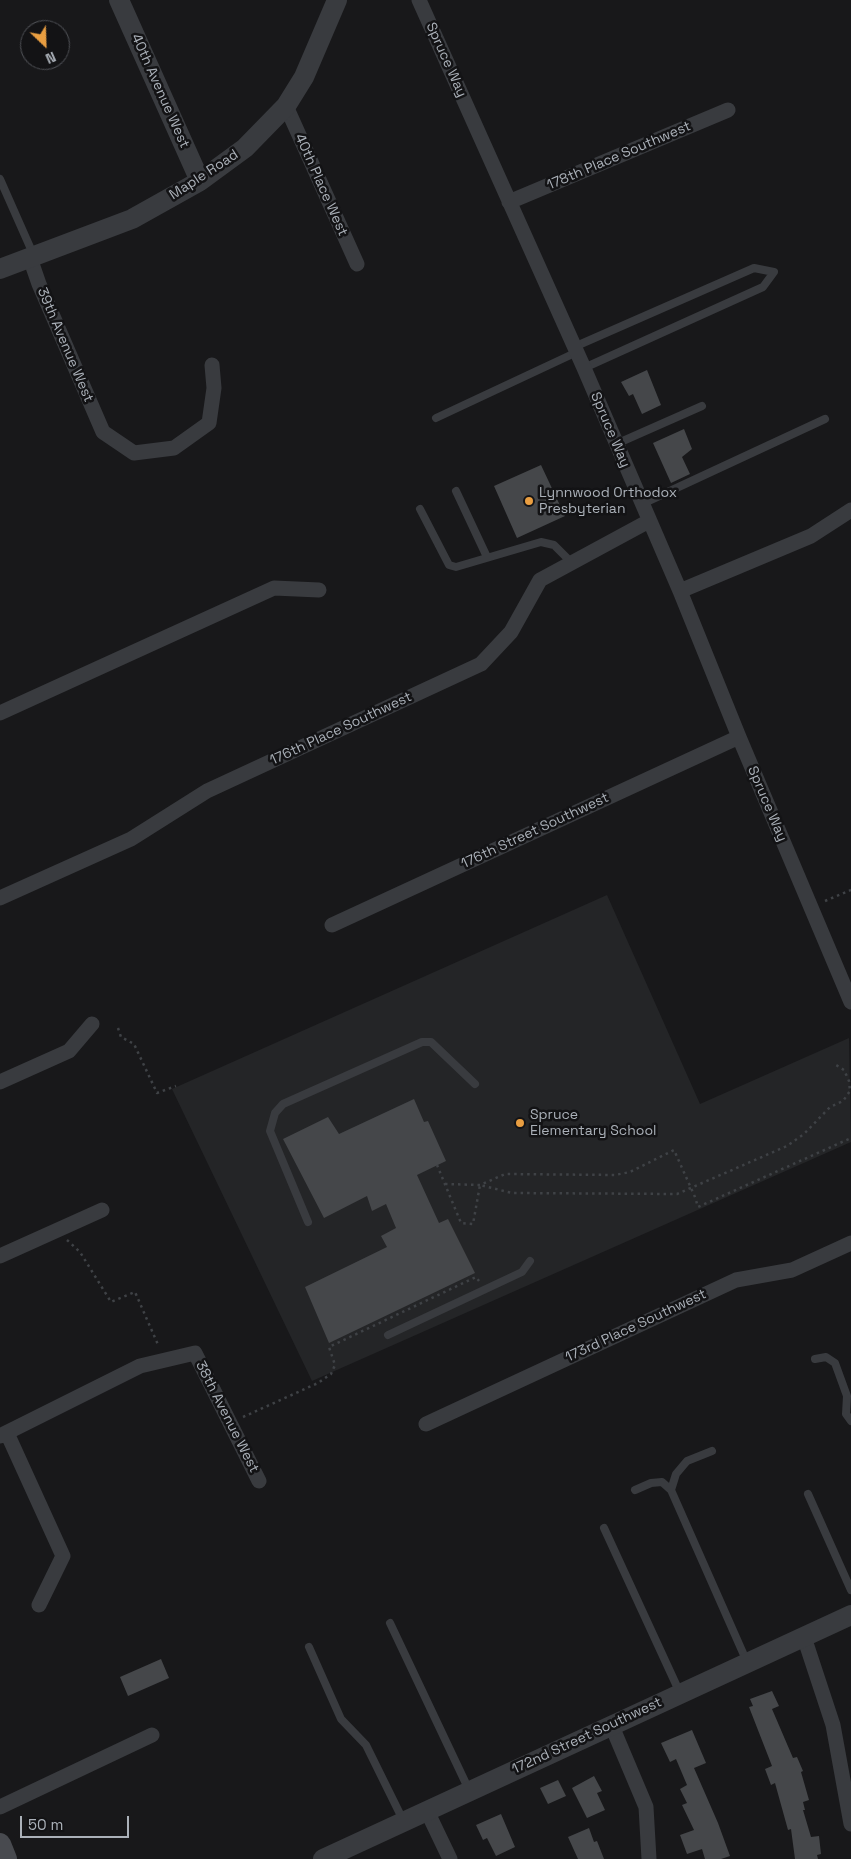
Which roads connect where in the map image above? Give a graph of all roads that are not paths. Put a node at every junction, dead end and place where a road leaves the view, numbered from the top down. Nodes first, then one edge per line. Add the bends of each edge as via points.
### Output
1 (120, 0) edge
2 (337, 0) edge
3 (419, 0) edge
4 (286, 106) junction
5 (728, 110) dead end
6 (0, 179) edge
7 (200, 181) junction
8 (509, 202) junction
9 (32, 257) junction
10 (356, 264) dead end
11 (0, 269) edge
12 (575, 350) junction
13 (212, 366) dead end
14 (584, 368) junction
15 (702, 406) dead end
16 (436, 418) dead end
17 (825, 419) dead end
18 (616, 444) junction
19 (456, 491) dead end
20 (642, 504) junction
21 (420, 509) dead end
22 (851, 510) edge
23 (649, 521) junction
24 (487, 557) junction
25 (572, 563) junction
26 (319, 590) dead end
27 (680, 591) junction
28 (0, 713) edge
29 (739, 737) junction
30 (0, 898) edge
31 (332, 925) dead end
32 (846, 974) edge
33 (851, 1002) edge
34 (92, 1024) dead end
35 (0, 1082) edge
36 (475, 1084) dead end
37 (102, 1210) dead end
38 (308, 1222) dead end
39 (851, 1243) edge
40 (0, 1256) edge
41 (530, 1261) dead end
42 (388, 1335) dead end
43 (815, 1359) dead end
44 (851, 1421) edge
45 (426, 1424) dead end
46 (4, 1434) edge
47 (712, 1451) dead end
48 (259, 1481) dead end
49 (635, 1490) dead end
50 (671, 1490) junction
51 (808, 1494) dead end
52 (604, 1528) dead end
53 (851, 1590) edge
54 (39, 1605) dead end
55 (851, 1615) edge
56 (390, 1623) dead end
57 (804, 1637) junction
58 (309, 1647) dead end
59 (747, 1662) junction
60 (680, 1693) junction
61 (611, 1724) junction
62 (152, 1735) dead end
63 (470, 1792) junction
64 (0, 1807) edge
65 (427, 1811) junction
66 (404, 1821) junction
67 (851, 1824) edge
68 (0, 1844) edge
69 (6, 1859) edge
70 (323, 1859) edge
71 (450, 1859) edge
72 (649, 1859) edge

1 - 7 street, 40th Avenue West
2 - 4 street, Maple Road via 304,77
3 - 8 street, Spruce Way
4 - 7 street, Maple Road via 245,148
4 - 10 street, 40th Place West
5 - 8 street, 178th Place Southwest
6 - 9 lane
7 - 9 street, Maple Road via 132,219
8 - 12 street, Spruce Way
9 - 11 street, Maple Road
9 - 13 street, 39th Avenue West via 38,284 103,432 134,453 174,448 209,423 214,388
12 - 14 street, Spruce Way
12 - 14 lane via 754,268 774,272 763,287
12 - 16 lane
14 - 18 street, Spruce Way
15 - 18 lane
17 - 20 lane
18 - 20 street, Spruce Way
19 - 24 lane
20 - 23 street, Spruce Way
21 - 24 lane via 449,565 456,567
22 - 27 street via 811,536
23 - 25 street, 176th Place Southwest
23 - 27 street, Spruce Way
24 - 25 lane via 532,543 547,542 562,550
25 - 30 street, 176th Place Southwest via 540,580 511,632 482,664 207,791 130,838
26 - 28 street via 274,588
27 - 29 street, Spruce Way
29 - 31 street, 176th Street Southwest
29 - 32 street, Spruce Way via 811,908
32 - 33 street, Spruce Way
34 - 35 street via 69,1051
36 - 38 lane via 431,1042 422,1042 283,1104 275,1113 270,1131
37 - 40 street
39 - 45 street, 173rd Place Southwest via 792,1270 736,1280
41 - 42 lane via 522,1272
43 - 44 lane via 826,1357 835,1363 847,1396 846,1414
46 - 48 street, 38th Avenue West via 140,1366 195,1353
46 - 54 street via 63,1556
47 - 50 lane via 687,1461 676,1474
49 - 50 lane via 662,1482
50 - 59 lane
51 - 53 lane
52 - 60 lane
55 - 57 street, 172nd Street Southwest
56 - 63 lane
57 - 59 street, 172nd Street Southwest
57 - 67 street via 833,1725
58 - 66 lane via 341,1719 366,1745
59 - 60 street, 172nd Street Southwest
60 - 61 street, 172nd Street Southwest
61 - 63 street, 172nd Street Southwest
61 - 72 street via 646,1807
62 - 64 street
63 - 65 street, 172nd Street Southwest
65 - 66 street, 172nd Street Southwest
65 - 71 street
66 - 70 street, 172nd Street Southwest
68 - 69 main road

